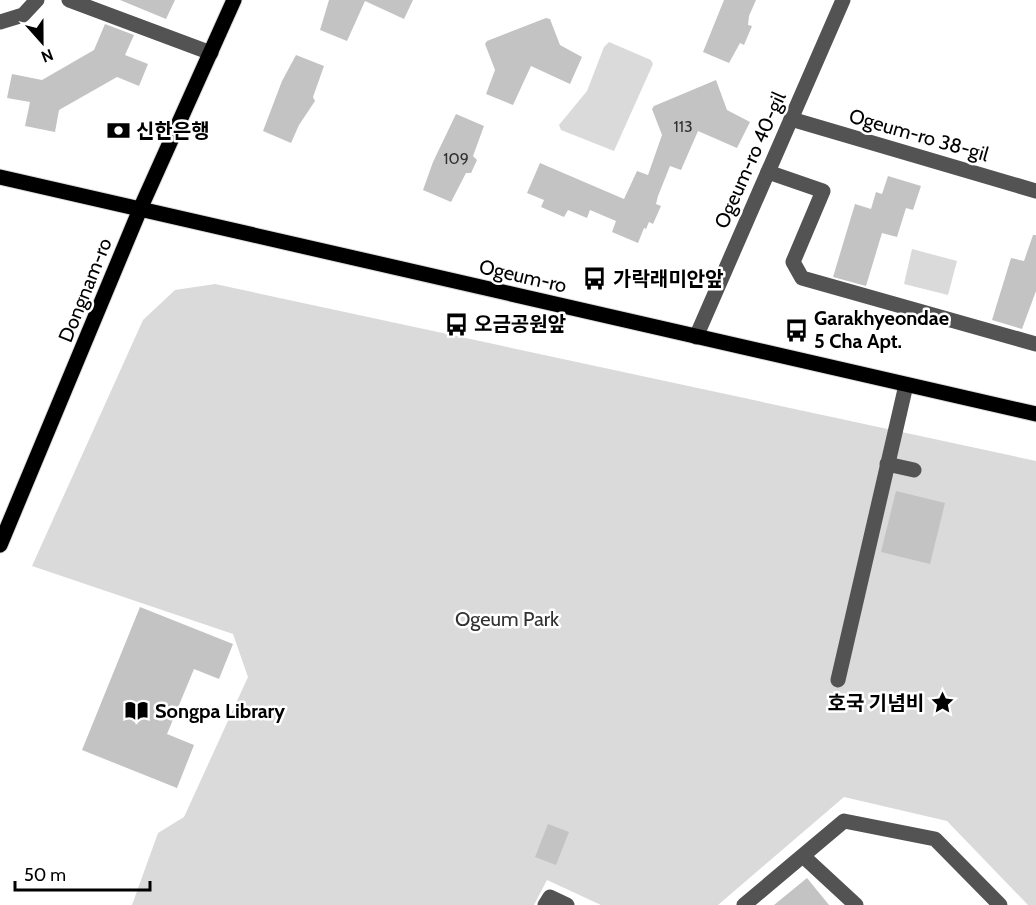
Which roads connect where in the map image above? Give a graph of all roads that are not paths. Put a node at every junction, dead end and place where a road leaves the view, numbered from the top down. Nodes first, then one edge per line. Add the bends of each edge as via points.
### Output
1 (37, 0) edge
2 (69, 0) edge
3 (234, 0) edge
4 (843, 0) edge
5 (0, 22) edge
6 (211, 53) junction
7 (791, 119) junction
8 (768, 172) junction
9 (0, 177) edge
10 (1036, 191) edge
11 (141, 207) junction
12 (696, 337) junction
13 (1036, 344) edge
14 (906, 385) junction
15 (1036, 414) edge
16 (887, 464) junction
17 (914, 470) dead end
18 (0, 545) edge
19 (838, 680) dead end
20 (803, 856) junction
21 (545, 905) edge
22 (567, 905) edge
23 (744, 905) edge
24 (856, 905) edge
25 (1000, 905) edge

1 - 5 street via 23,15
2 - 6 street
3 - 6 main road, Dongnam-ro
4 - 7 street, Ogeum-ro 40-gil
6 - 11 main road, Dongnam-ro
7 - 8 street, Ogeum-ro 40-gil
7 - 10 street, Ogeum-ro 38-gil
8 - 12 street, Ogeum-ro 40-gil
8 - 13 street via 823,190 793,262 802,278
9 - 11 main road, Ogeum-ro
11 - 12 main road, Ogeum-ro
11 - 18 main road, Dongnam-ro
12 - 14 main road, Ogeum-ro
14 - 15 main road, Ogeum-ro
14 - 16 street
16 - 17 street
16 - 19 street
20 - 23 street
20 - 24 street
20 - 25 street via 844,821 935,839
21 - 22 street via 550,897

